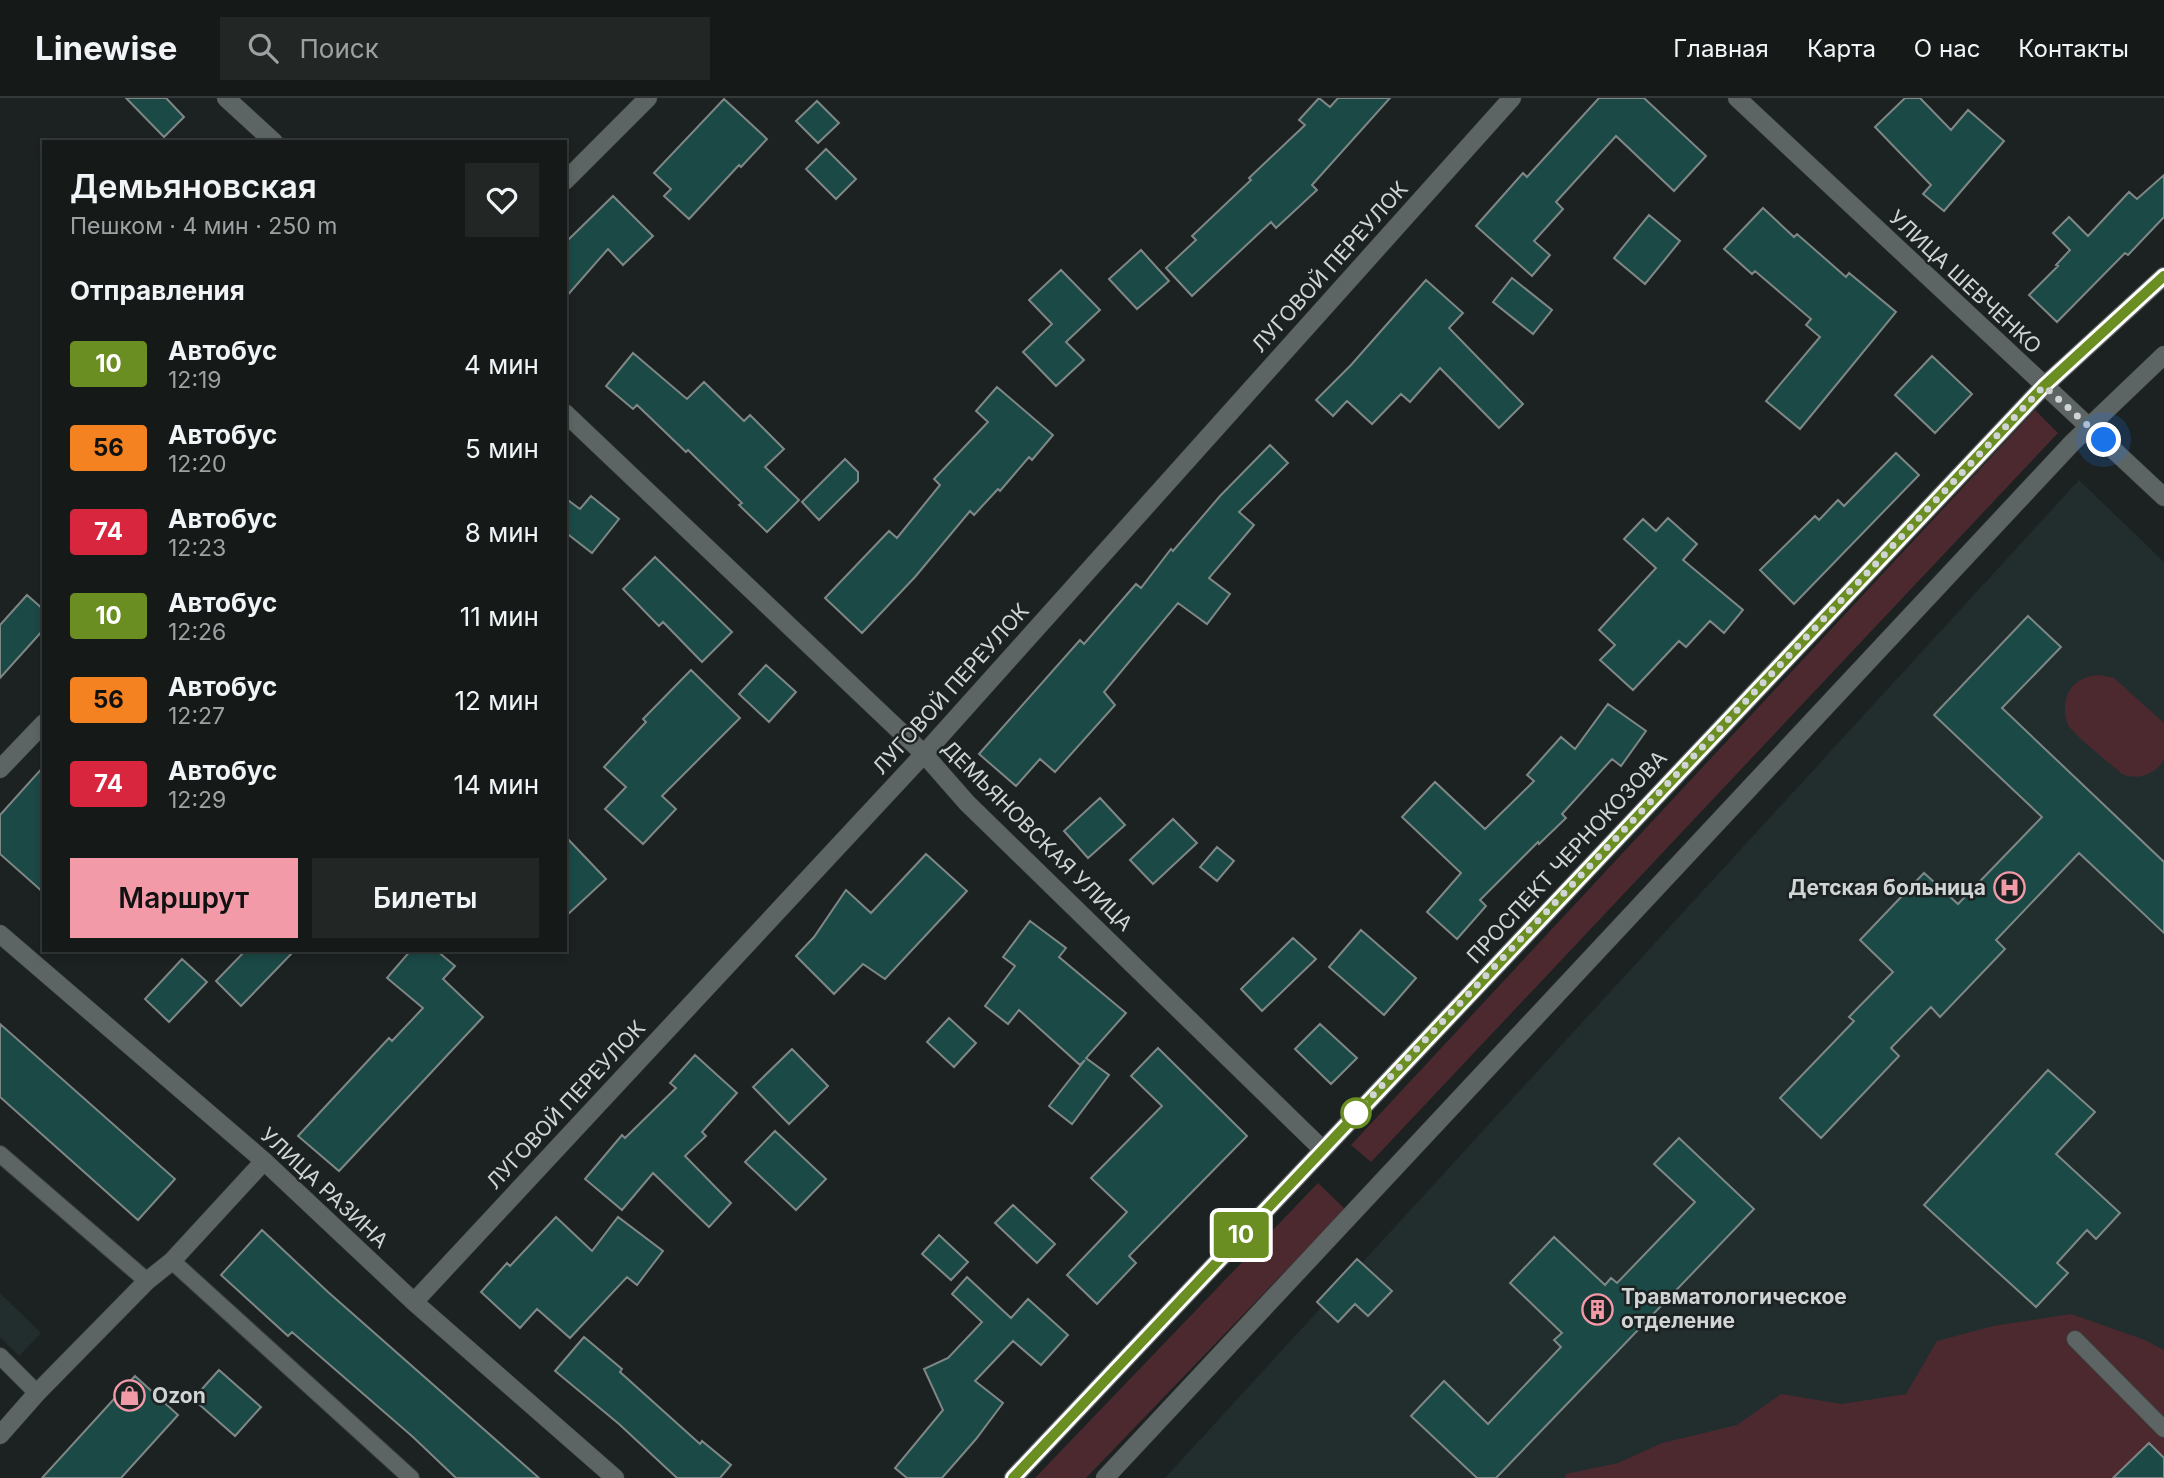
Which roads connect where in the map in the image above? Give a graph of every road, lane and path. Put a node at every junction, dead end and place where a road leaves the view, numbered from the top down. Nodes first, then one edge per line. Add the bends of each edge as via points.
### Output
1 (226, 98) edge
2 (648, 98) edge
3 (1512, 98) edge
4 (1737, 98) edge
5 (272, 140) edge
6 (567, 179) edge
7 (2164, 276) edge
8 (2164, 355) edge
9 (2044, 386) junction
10 (567, 415) edge
11 (2089, 425) junction
12 (2164, 497) edge
13 (42, 725) edge
14 (924, 754) junction
15 (0, 769) edge
16 (0, 934) edge
17 (1322, 1149) junction
18 (0, 1154) edge
19 (264, 1161) junction
20 (172, 1261) junction
21 (147, 1280) junction
22 (414, 1302) junction
23 (2075, 1339) dead end
24 (0, 1356) edge
25 (37, 1393) junction
26 (2164, 1429) edge
27 (0, 1435) edge
28 (411, 1478) edge
29 (615, 1478) edge
30 (1013, 1478) edge
31 (1105, 1478) edge

1 - 5 street
2 - 6 street
3 - 14 street, ЛУГОВОЙ ПЕРЕУЛОК
4 - 9 street, УЛИЦА ШЕВЧЕНКО
7 - 9 street, ПРОСПЕКТ ЧЕРНОКОЗОВА
8 - 11 street
9 - 11 street, УЛИЦА ШЕВЧЕНКО
9 - 17 street, ПРОСПЕКТ ЧЕРНОКОЗОВА
10 - 14 street, ДЕМЬЯНОВСКАЯ УЛИЦА
11 - 12 street, УЛИЦА ШЕВЧЕНКО
11 - 31 street
13 - 15 street
14 - 17 street, ДЕМЬЯНОВСКАЯ УЛИЦА via 967,803
14 - 22 street, ЛУГОВОЙ ПЕРЕУЛОК
16 - 19 street, УЛИЦА РАЗИНА
17 - 30 street, ПРОСПЕКТ ЧЕРНОКОЗОВА
18 - 21 lane
19 - 20 street
19 - 22 street, УЛИЦА РАЗИНА
20 - 21 street
20 - 28 lane
21 - 25 street
22 - 29 street, УЛИЦА РАЗИНА
23 - 26 lane
24 - 25 lane
25 - 27 street

